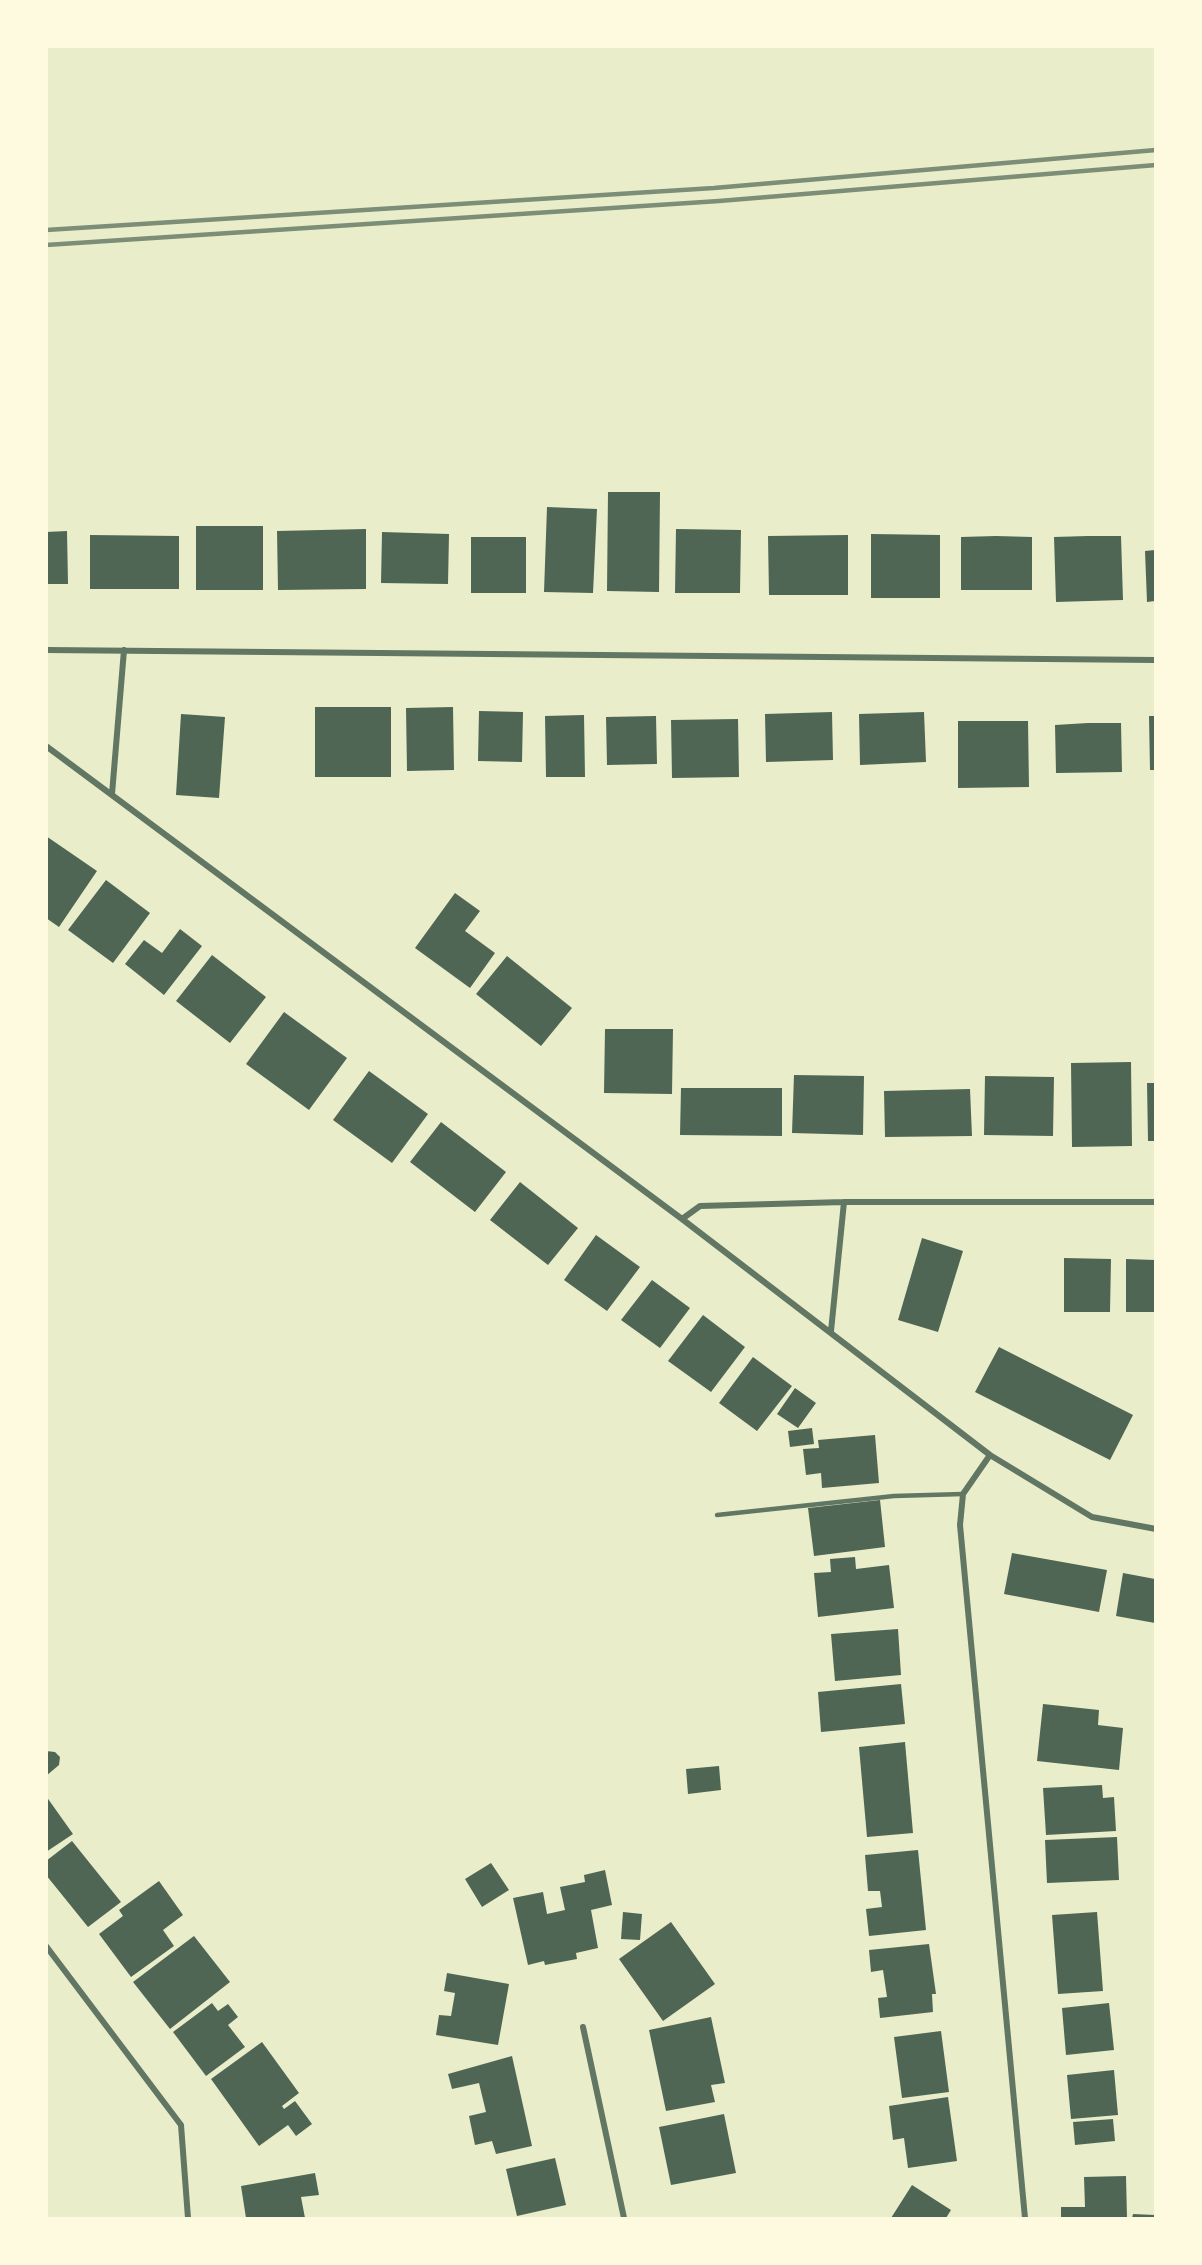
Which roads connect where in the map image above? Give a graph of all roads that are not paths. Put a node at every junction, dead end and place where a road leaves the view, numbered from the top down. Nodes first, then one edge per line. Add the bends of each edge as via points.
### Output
1 (46, 650) edge
2 (124, 650) junction
3 (1155, 660) edge
4 (46, 746) edge
5 (112, 794) junction
6 (844, 1202) junction
7 (1155, 1202) edge
8 (682, 1219) junction
9 (831, 1331) junction
10 (990, 1455) junction
11 (963, 1494) junction
12 (717, 1515) dead end
13 (1155, 1529) edge
14 (46, 1946) edge
15 (583, 2027) dead end
16 (188, 2218) edge
17 (624, 2218) edge
18 (1024, 2218) edge

1 - 2 street
2 - 3 street
2 - 5 street
4 - 5 street
5 - 8 street
6 - 7 street
6 - 8 street via 700,1206
6 - 9 street
8 - 9 street
9 - 10 street
10 - 11 street
10 - 13 street via 1092,1517
11 - 12 lane via 894,1496
11 - 18 street via 960,1525
14 - 16 street via 181,2125
15 - 17 street

